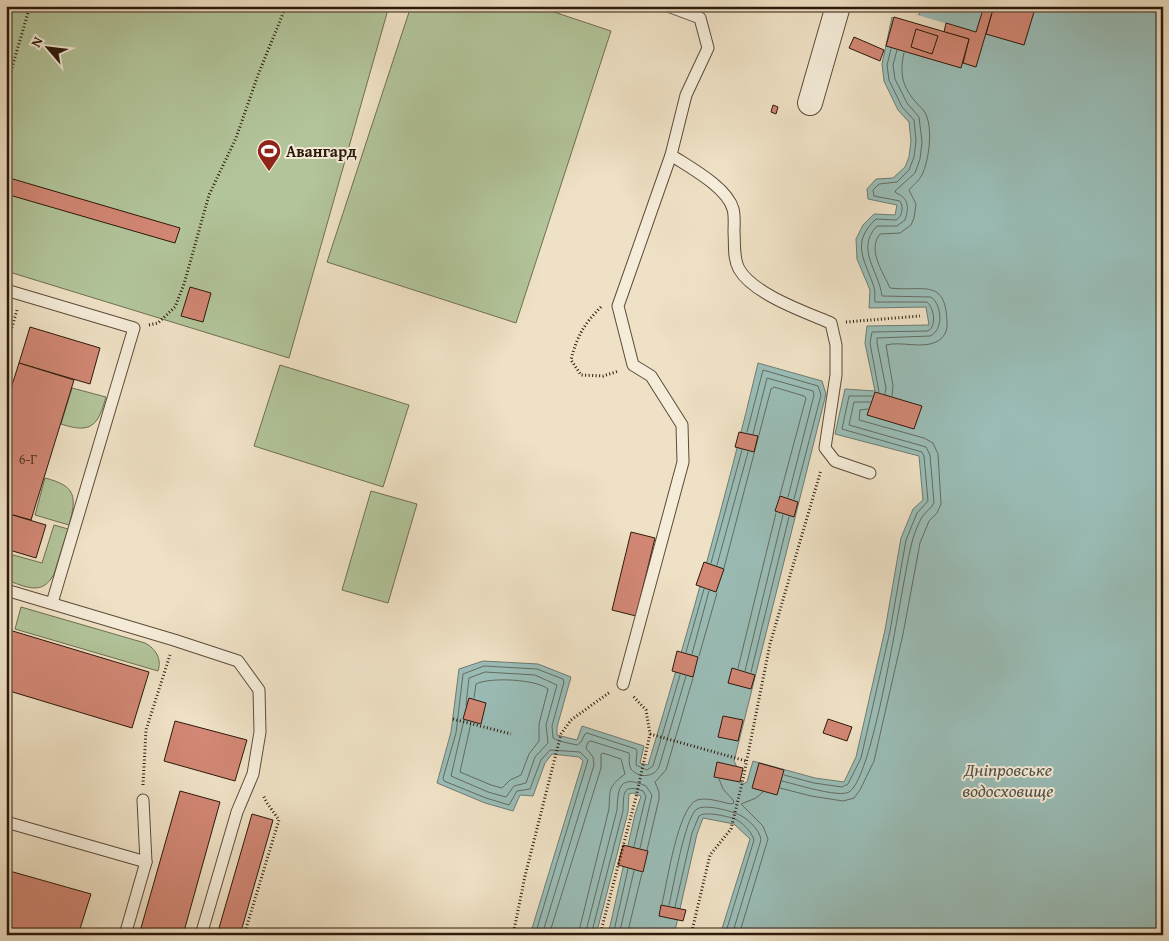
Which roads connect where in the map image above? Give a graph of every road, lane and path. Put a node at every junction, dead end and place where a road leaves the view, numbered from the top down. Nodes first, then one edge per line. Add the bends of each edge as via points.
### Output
1 (30, 6) edge
2 (286, 6) edge
3 (668, 6) edge
4 (838, 6) edge
5 (6, 88) edge
6 (810, 103) dead end
7 (671, 155) junction
8 (6, 290) edge
9 (22, 295) junction
10 (605, 303) dead end
11 (920, 316) dead end
12 (831, 323) junction
13 (134, 328) junction
14 (6, 348) edge
15 (633, 365) junction
16 (825, 448) junction
17 (870, 473) dead end
18 (6, 590) edge
19 (52, 603) junction
20 (174, 640) junction
21 (623, 684) junction
22 (453, 719) dead end
23 (511, 734) dead end
24 (650, 734) junction
25 (746, 761) junction
26 (253, 774) junction
27 (142, 800) joint
28 (6, 822) edge
29 (146, 862) junction
30 (126, 935) edge
31 (201, 935) edge
32 (244, 935) edge
33 (513, 935) edge
34 (600, 935) edge
35 (691, 935) edge

1 - 5 path
2 - 13 path via 236,138 209,195 175,307 158,323
3 - 7 lane via 700,18 708,48 686,96
4 - 6 street
7 - 12 lane via 728,196 733,210 735,256 746,278 765,292
7 - 15 lane via 618,306
8 - 9 lane
9 - 13 lane
9 - 14 path
10 - 15 path via 587,322 575,342 571,360 581,375 603,376
11 - 12 path
12 - 16 lane via 836,345 836,375
13 - 19 lane
15 - 21 lane via 650,376 682,425 683,462
16 - 17 lane via 835,461
16 - 25 path via 770,644
18 - 19 lane
19 - 20 lane
20 - 26 lane via 238,661 259,690 260,732
20 - 27 path via 146,730
21 - 24 path via 646,710
21 - 33 path via 571,720 562,734
22 - 23 path
24 - 25 path
24 - 34 path
25 - 35 path via 732,829 710,855
26 - 31 lane via 238,812
26 - 32 path via 266,804 279,820
27 - 29 lane
28 - 29 lane
29 - 30 lane

